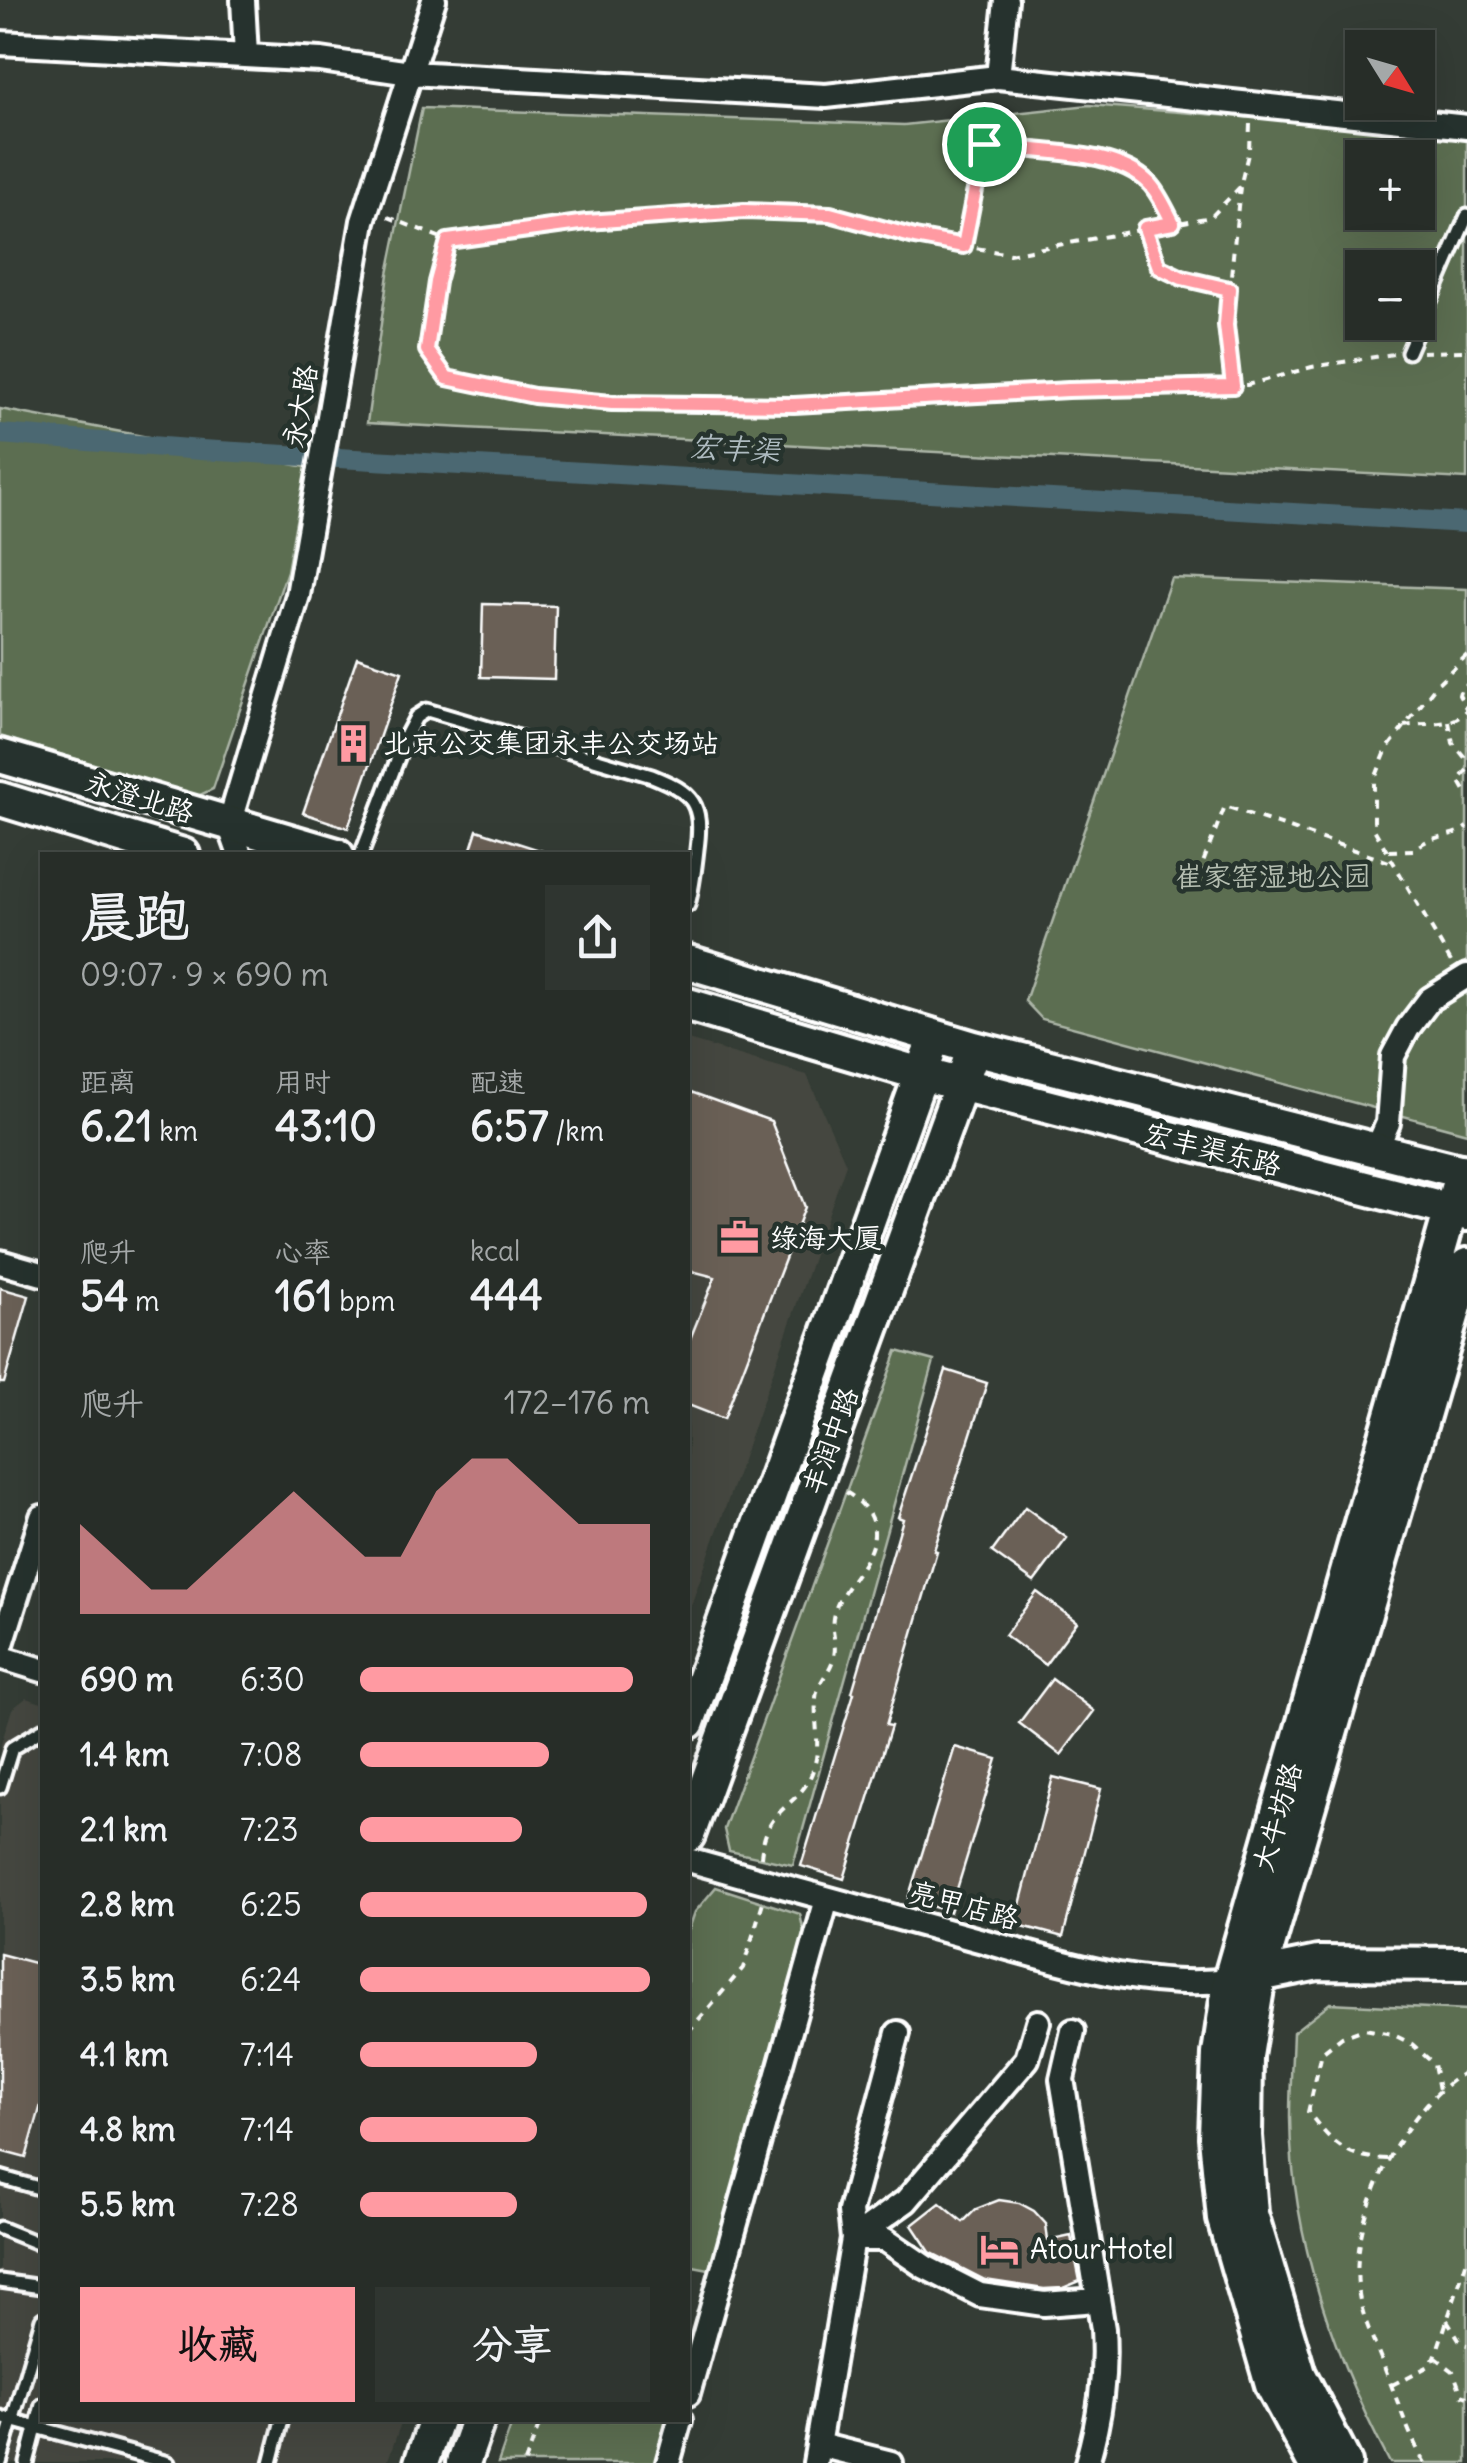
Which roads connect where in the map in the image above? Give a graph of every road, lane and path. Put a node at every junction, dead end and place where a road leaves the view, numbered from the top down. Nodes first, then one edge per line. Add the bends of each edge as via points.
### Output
1 (243, 0) edge
2 (434, 0) edge
3 (1006, 0) edge
4 (0, 43) edge
5 (246, 55) junction
6 (410, 73) junction
7 (998, 77) junction
8 (1253, 104) junction
9 (1467, 128) edge
10 (984, 144) junction
11 (1240, 187) junction
12 (367, 208) junction
13 (1467, 216) edge
14 (1173, 223) junction
15 (1145, 228) junction
16 (448, 241) junction
17 (964, 246) junction
18 (1229, 289) junction
19 (1467, 351) edge
20 (1408, 352) junction
21 (1233, 386) junction
22 (1467, 655) edge
23 (1467, 685) edge
24 (1467, 710) edge
25 (1449, 722) junction
26 (1404, 726) junction
27 (0, 756) edge
28 (1467, 760) edge
29 (1467, 770) edge
30 (1467, 794) edge
31 (0, 799) edge
32 (229, 824) junction
33 (1467, 827) edge
34 (1388, 851) junction
35 (173, 852) edge
36 (239, 852) edge
37 (327, 852) edge
38 (362, 852) edge
39 (1395, 864) junction
40 (1192, 891) dead end
41 (690, 892) edge
42 (690, 963) edge
43 (1463, 978) edge
44 (690, 1006) edge
45 (934, 1036) junction
46 (974, 1048) junction
47 (921, 1074) junction
48 (959, 1084) junction
49 (1376, 1150) junction
50 (1465, 1172) edge
51 (1460, 1212) edge
52 (0, 1262) edge
53 (1467, 1265) edge
54 (40, 1273) edge
55 (846, 1492) dead end
56 (40, 1524) edge
57 (0, 1654) edge
58 (40, 1669) edge
59 (690, 1716) edge
60 (40, 1731) edge
61 (0, 1787) edge
62 (690, 1829) edge
63 (760, 1858) dead end
64 (690, 1861) edge
65 (827, 1899) junction
66 (763, 1902) dead end
67 (1467, 1964) edge
68 (1244, 1978) junction
69 (1038, 2022) dead end
70 (690, 2030) edge
71 (1072, 2031) dead end
72 (898, 2033) dead end
73 (1467, 2071) edge
74 (1440, 2094) junction
75 (1386, 2159) junction
76 (0, 2176) edge
77 (40, 2188) edge
78 (0, 2228) edge
79 (853, 2240) junction
80 (40, 2245) edge
81 (1467, 2260) edge
82 (0, 2281) edge
83 (40, 2287) edge
84 (1097, 2300) junction
85 (1447, 2320) junction
86 (40, 2326) edge
87 (1467, 2345) edge
88 (1435, 2357) junction
89 (1391, 2385) junction
90 (690, 2387) edge
91 (1467, 2396) edge
92 (40, 2413) edge
93 (6, 2419) edge
94 (281, 2422) edge
95 (435, 2422) edge
96 (477, 2422) edge
97 (540, 2422) edge
98 (679, 2422) edge
99 (36, 2428) junction
100 (817, 2454) edge
101 (0, 2463) edge
102 (26, 2463) edge
103 (168, 2463) edge
104 (271, 2463) edge
105 (421, 2463) edge
106 (463, 2463) edge
107 (525, 2463) edge
108 (668, 2463) edge
109 (891, 2463) edge
110 (1087, 2463) edge
111 (1314, 2463) edge
112 (1345, 2463) edge
113 (1425, 2463) edge

1 - 5 street
2 - 6 street, 永大路
3 - 7 street
4 - 5 street
5 - 6 street
6 - 7 street via 826,96
6 - 12 street, 永大路
7 - 8 street
7 - 10 path
8 - 9 street
8 - 11 path
10 - 14 path via 1088,156 1133,169 1152,186
10 - 17 path
11 - 14 path via 1211,216
11 - 18 path
12 - 16 path
12 - 32 street, 永大路 via 298,595
13 - 20 lane
14 - 15 path
15 - 17 path via 1009,254
15 - 18 path via 1159,267
16 - 17 path via 744,211 830,214
16 - 21 path via 427,350 447,378 534,396 794,405
18 - 21 path
19 - 20 path
20 - 21 path
22 - 26 path
23 - 24 path via 1459,694
24 - 25 path
25 - 26 path
25 - 28 path via 1453,743
26 - 34 path via 1374,781 1374,829
27 - 32 street, 永澄北路
29 - 30 path via 1459,780
31 - 35 street, 永澄北路
32 - 36 street
32 - 37 street, 永澄北路
33 - 34 path via 1414,850
34 - 39 path
38 - 41 lane via 406,734 427,710 678,786 701,818
39 - 40 path via 1224,806
39 - 43 path
42 - 45 street
43 - 49 street via 1430,998 1408,1028 1394,1056 1388,1122
44 - 47 street
45 - 46 street
45 - 47 street, 丰润中路
46 - 48 street, 丰润中路
46 - 49 street, 宏丰渠东路
47 - 48 street
47 - 59 street, 丰润中路
48 - 51 street, 宏丰渠东路
48 - 62 street, 丰润中路
49 - 50 street, 宏丰渠东路
50 - 51 street, 大牛坊路
51 - 68 street, 大牛坊路
52 - 54 street
53 - 68 street, 大牛坊路
55 - 63 path via 869,1514 874,1534 832,1620 834,1657 815,1703 814,1768 796,1798 769,1821
56 - 57 street
57 - 58 street
60 - 61 lane via 12,1748
64 - 65 street, 亮甲店路
65 - 68 street, 亮甲店路 via 1075,1965 1157,1980
65 - 90 street
66 - 70 path via 742,1968
67 - 68 street via 1318,1963
68 - 111 street, 大牛坊路 via 1219,2054 1216,2137 1224,2219 1272,2386
68 - 112 street, 大牛坊路 via 1251,2214 1299,2374
69 - 79 street via 1026,2058 906,2202
71 - 84 street via 1062,2079
72 - 79 street via 850,2211
73 - 74 path
74 - 75 path via 1426,2102
74 - 75 path via 1434,2064 1392,2034 1364,2029 1322,2053 1308,2112 1343,2150
75 - 89 path via 1358,2250 1358,2286
76 - 77 lane
78 - 80 lane
79 - 84 street via 884,2239 980,2296 1044,2304
79 - 100 street
81 - 85 path
82 - 83 lane
84 - 110 street via 1106,2368
85 - 87 path
85 - 88 path
86 - 93 lane
88 - 89 path
88 - 91 path via 1453,2371
89 - 113 path
92 - 99 lane
93 - 99 lane
93 - 101 lane
94 - 104 lane
95 - 105 street
96 - 106 street
97 - 107 path
98 - 108 street
99 - 102 lane
99 - 103 lane
100 - 109 street

